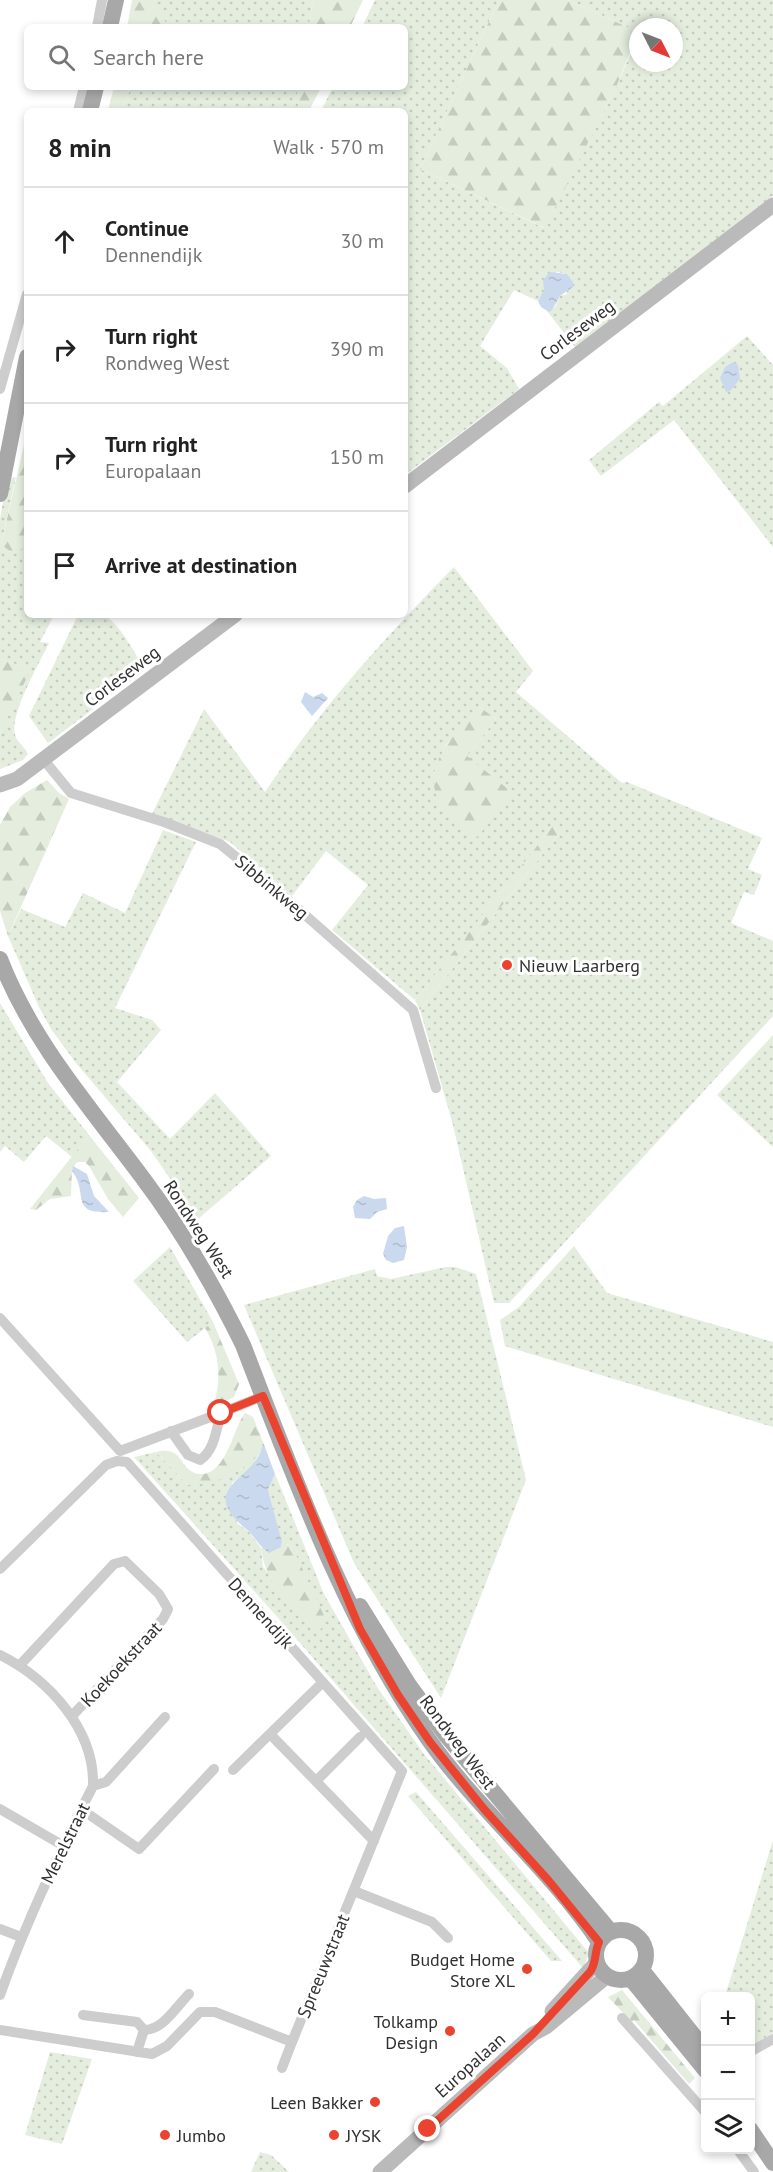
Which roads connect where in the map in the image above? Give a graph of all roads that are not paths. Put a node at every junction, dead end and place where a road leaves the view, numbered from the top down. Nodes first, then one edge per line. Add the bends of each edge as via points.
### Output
1 (102, 0) edge
2 (116, 0) edge
3 (98, 24) edge
4 (111, 24) edge
5 (83, 90) edge
6 (95, 90) edge
7 (79, 108) edge
8 (91, 108) edge
9 (773, 205) edge
10 (24, 305) edge
11 (24, 372) edge
12 (0, 389) edge
13 (408, 484) edge
14 (0, 494) edge
15 (231, 618) edge
16 (38, 763) junction
17 (0, 774) edge
18 (0, 785) edge
19 (0, 959) edge
20 (436, 1088) dead end
21 (0, 1318) edge
22 (263, 1396) junction
23 (221, 1413) junction
24 (171, 1431) junction
25 (0, 1569) edge
26 (0, 1654) edge
27 (20, 1665) junction
28 (322, 1682) junction
29 (72, 1716) junction
30 (165, 1717) dead end
31 (270, 1734) junction
32 (360, 1737) dead end
33 (214, 1768) dead end
34 (233, 1770) dead end
35 (402, 1772) joint
36 (315, 1781) junction
37 (93, 1786) junction
38 (0, 1809) edge
39 (81, 1809) junction
40 (374, 1841) junction
41 (63, 1845) junction
42 (354, 1891) junction
43 (0, 1929) edge
44 (21, 1937) junction
45 (605, 1937) junction
46 (448, 1938) dead end
47 (601, 1970) junction
48 (636, 1975) junction
49 (189, 1994) dead end
50 (0, 1995) edge
51 (83, 2015) dead end
52 (622, 2018) dead end
53 (159, 2026) junction
54 (0, 2030) edge
55 (144, 2030) junction
56 (173, 2039) junction
57 (773, 2039) edge
58 (292, 2042) junction
59 (701, 2047) edge
60 (755, 2049) edge
61 (137, 2052) junction
62 (701, 2065) edge
63 (282, 2068) dead end
64 (701, 2108) edge
65 (755, 2136) edge
66 (741, 2154) edge
67 (773, 2163) edge
68 (385, 2170) edge
69 (754, 2172) edge

1 - 3 street
2 - 4 main road
5 - 7 street
6 - 8 main road
9 - 13 main road, Corleseweg
10 - 12 street
11 - 14 main road
15 - 16 main road, Corleseweg
16 - 17 main road, Corleseweg
16 - 18 main road, Corleseweg via 17,779
16 - 20 street, Sibbinkweg via 71,793 220,844 279,892 413,1010
19 - 22 main road, Rondweg West via 37,1035 192,1250 239,1336
21 - 24 street via 120,1451
22 - 23 street
22 - 45 main road, Rondweg West via 360,1629 398,1695 484,1809
23 - 24 street
23 - 24 street via 208,1455 200,1460 188,1455
25 - 28 street, Dennendijk via 106,1466 127,1462
26 - 27 street, Koekoekstraat
27 - 29 street, Koekoekstraat
27 - 29 street, Koekoekstraat via 114,1564 125,1561 159,1594 168,1609 163,1619
28 - 31 street
28 - 35 street, Dennendijk
29 - 37 street, Koekoekstraat via 87,1743
30 - 37 street, Merelstraat via 106,1782
31 - 34 street
31 - 36 street
32 - 36 street
33 - 39 street via 139,1849
35 - 40 street, Spreeuwstraat
36 - 40 street
37 - 39 street, Merelstraat
38 - 41 street
39 - 41 street, Merelstraat
40 - 42 street, Spreeuwstraat
41 - 44 street, Merelstraat
42 - 46 street, Spreeuwstraat via 432,1922
42 - 58 street, Spreeuwstraat
43 - 44 street
44 - 50 street, Merelstraat
45 - 47 main road via 596,1949
45 - 48 main road via 627,1930 641,1939 646,1954
47 - 48 main road via 622,1981
47 - 68 main road, Europalaan
48 - 59 main road
48 - 62 main road
49 - 53 street
51 - 55 street via 137,2022
52 - 64 street
53 - 55 street
53 - 56 street
54 - 61 street
55 - 61 street
56 - 58 street via 200,2012 215,2012
56 - 61 street via 153,2054
57 - 60 street
58 - 63 street, Spreeuwstraat
65 - 67 main road
66 - 69 street

